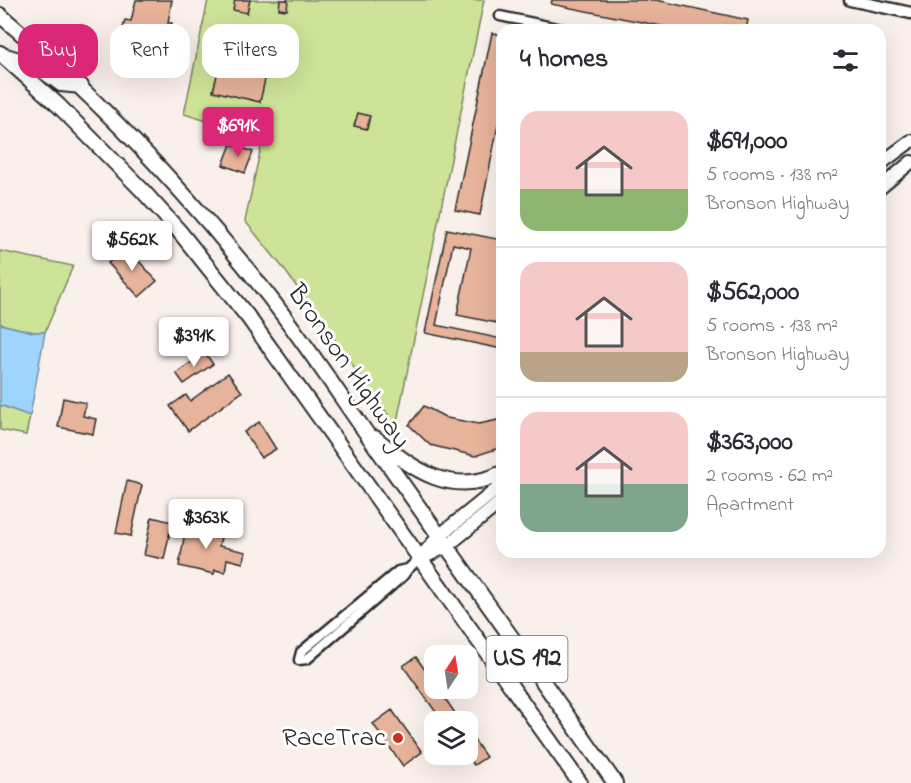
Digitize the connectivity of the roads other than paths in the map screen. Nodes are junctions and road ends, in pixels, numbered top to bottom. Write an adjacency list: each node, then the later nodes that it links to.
1 (850, 0): 2 (street)
2 (911, 13)
3 (0, 15): 7 (highway, Bronson Highway / US 192)
4 (500, 16): 5 (street)
5 (528, 24)
6 (1, 53): 7 (highway); 17 (highway, Bronson Highway / US 192)
7 (81, 86): 12 (highway, Bronson Highway / US 192)
8 (911, 141): 9 (main road)
9 (886, 160)
10 (911, 162): 11 (main road)
11 (886, 183)
12 (363, 429): 13 (highway); 16 (highway, Bronson Highway / US 192)
13 (496, 476)
14 (496, 491): 16 (main road)
15 (496, 505): 16 (main road)
16 (443, 541): 17 (main road); 20 (highway, Bronson Highway / US 192)
17 (420, 558): 18 (street); 19 (highway, Bronson Highway / US 192)
18 (408, 569): 18 (street)
19 (580, 783)
20 (615, 783)

